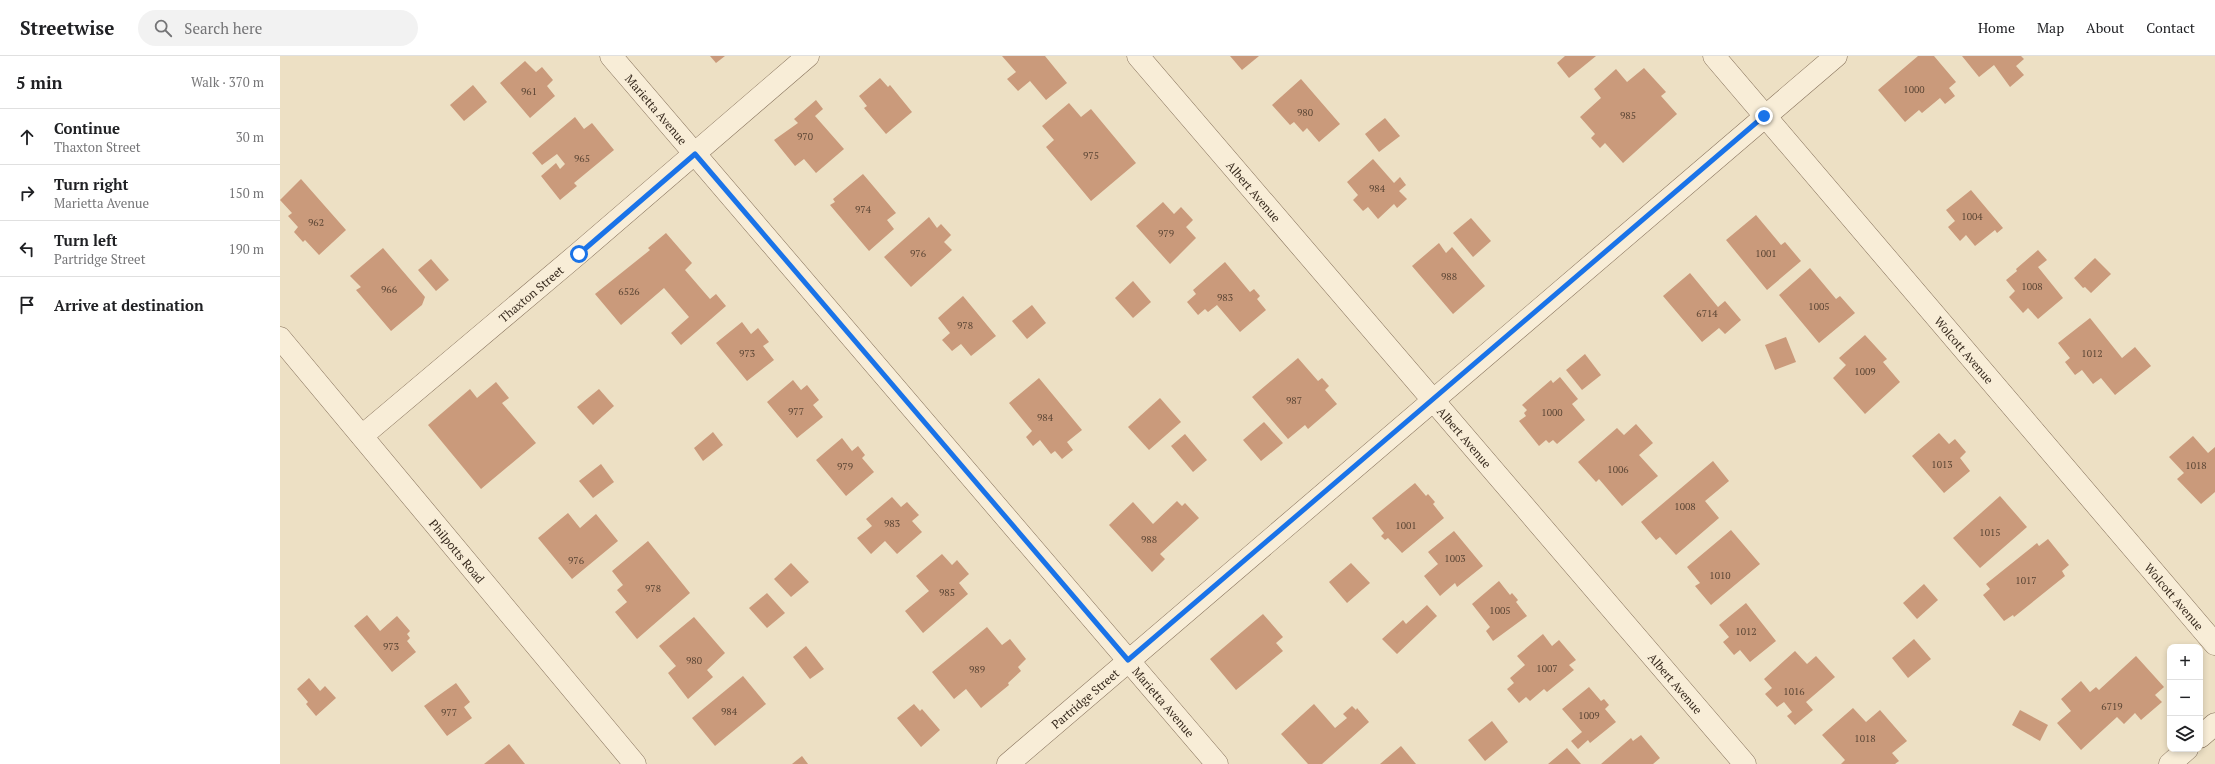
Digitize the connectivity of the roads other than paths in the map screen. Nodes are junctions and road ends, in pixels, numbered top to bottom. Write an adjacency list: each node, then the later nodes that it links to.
1 (611, 56): 7 (street, Marietta Avenue)
2 (808, 56): 7 (street, Thaxton Street)
3 (1138, 56): 9 (street, Albert Avenue)
4 (1714, 56): 6 (street, Wolcott Avenue)
5 (1836, 56): 6 (street, Partridge Street)
6 (1764, 116): 9 (street, Partridge Street); 11 (street, Wolcott Avenue)
7 (695, 154): 10 (street, Thaxton Street); 12 (street, Marietta Avenue)
8 (280, 338): 10 (street, Philpotts Road)
9 (1434, 400): 12 (street, Partridge Street); 19 (street, Albert Avenue)
10 (362, 436): 16 (street, Philpotts Road)
11 (2215, 644)
12 (1128, 660): 17 (street, Partridge Street); 18 (street, Marietta Avenue)
13 (2215, 724): 14 (street)
14 (2203, 734)
15 (2184, 752): 20 (street)
16 (635, 764)
17 (1008, 764)
18 (1217, 764)
19 (1745, 764)
20 (2170, 764)

